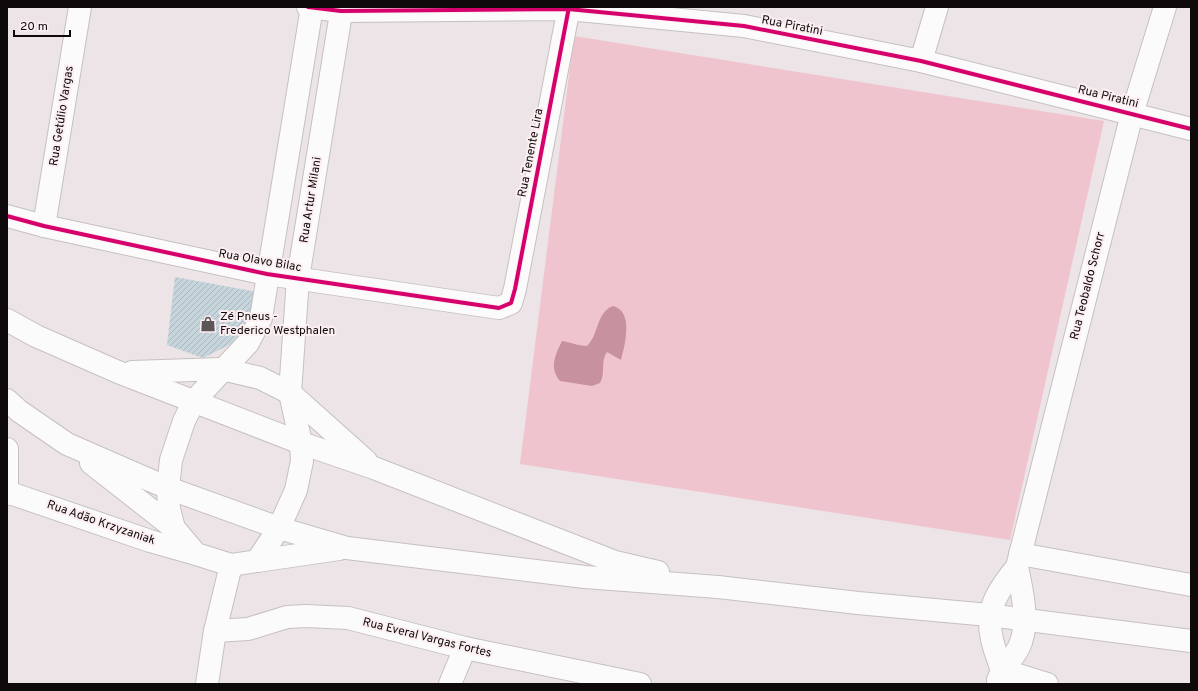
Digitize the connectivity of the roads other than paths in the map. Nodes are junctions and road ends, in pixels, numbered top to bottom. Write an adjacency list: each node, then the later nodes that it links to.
1 (80, 7): 13 (main road, Rua Getúlio Vargas)
2 (311, 7): 6 (main road, Rua Piratini); 8 (main road)
3 (938, 7): 7 (main road)
4 (1165, 7): 10 (main road, Rua Teobaldo Schorr)
5 (568, 8): 6 (main road, Rua Piratini); 7 (main road, Rua Piratini); 16 (main road, Rua Tenente Lira)
6 (341, 9): 9 (main road, Rua Artur Milani)
7 (921, 61): 10 (main road, Rua Piratini)
8 (295, 108): 9 (main road); 14 (main road)
9 (324, 114): 15 (main road, Rua Artur Milani)
10 (1132, 114): 11 (main road, Rua Piratini); 34 (main road, Rua Teobaldo Schorr)
11 (1191, 129)
12 (7, 216): 13 (main road, Rua Olavo Bilac)
13 (44, 226): 14 (main road, Rua Olavo Bilac)
14 (267, 274): 15 (main road, Rua Olavo Bilac); 18 (main road)
15 (298, 278): 16 (main road, Rua Olavo Bilac); 20 (main road, Rua Artur Milani)
16 (511, 303)
17 (7, 320): 19 (main road)
18 (222, 369): 19 (main road); 20 (main road); 22 (main road)
19 (118, 372): 22 (main road)
20 (290, 393): 23 (main road, Rua Artur Milani); 26 (main road)
21 (7, 400): 24 (main road)
22 (194, 401): 23 (main road); 27 (main road)
23 (301, 442): 26 (main road); 30 (main road, Rua Artur Milani)
24 (67, 444): 27 (main road); 29 (main road)
25 (7, 449): 28 (main road)
26 (374, 468): 37 (main road)
27 (168, 488): 29 (main road); 30 (main road)
28 (7, 492): 32 (main road, Rua Adão Krzyzaniak)
29 (174, 528): 32 (main road)
30 (279, 528): 31 (main road); 33 (main road, Rua Artur Milani)
31 (347, 548): 33 (main road); 37 (main road)
32 (196, 554): 35 (main road, Rua Adão Krzyzaniak)
33 (257, 561): 35 (main road)
34 (1019, 561): 36 (main road); 38 (main road, Rua Teobaldo Schorr); 39 (main road, Rua Teobaldo Schorr)
35 (231, 565): 40 (main road)
36 (1191, 585)
37 (718, 587): 38 (main road)
38 (989, 615): 39 (main road); 43 (main road, Rua Teobaldo Schorr)
39 (1025, 619): 41 (main road); 43 (main road, Rua Teobaldo Schorr)
40 (215, 631): 42 (main road, Rua Everal Vargas Fortes); 44 (main road)
41 (1191, 641)
42 (465, 648): 45 (main road); 46 (main road, Rua Everal Vargas Fortes)
43 (999, 677): 47 (main road)
44 (206, 684)
45 (450, 684)
46 (640, 684)
47 (1047, 684)

